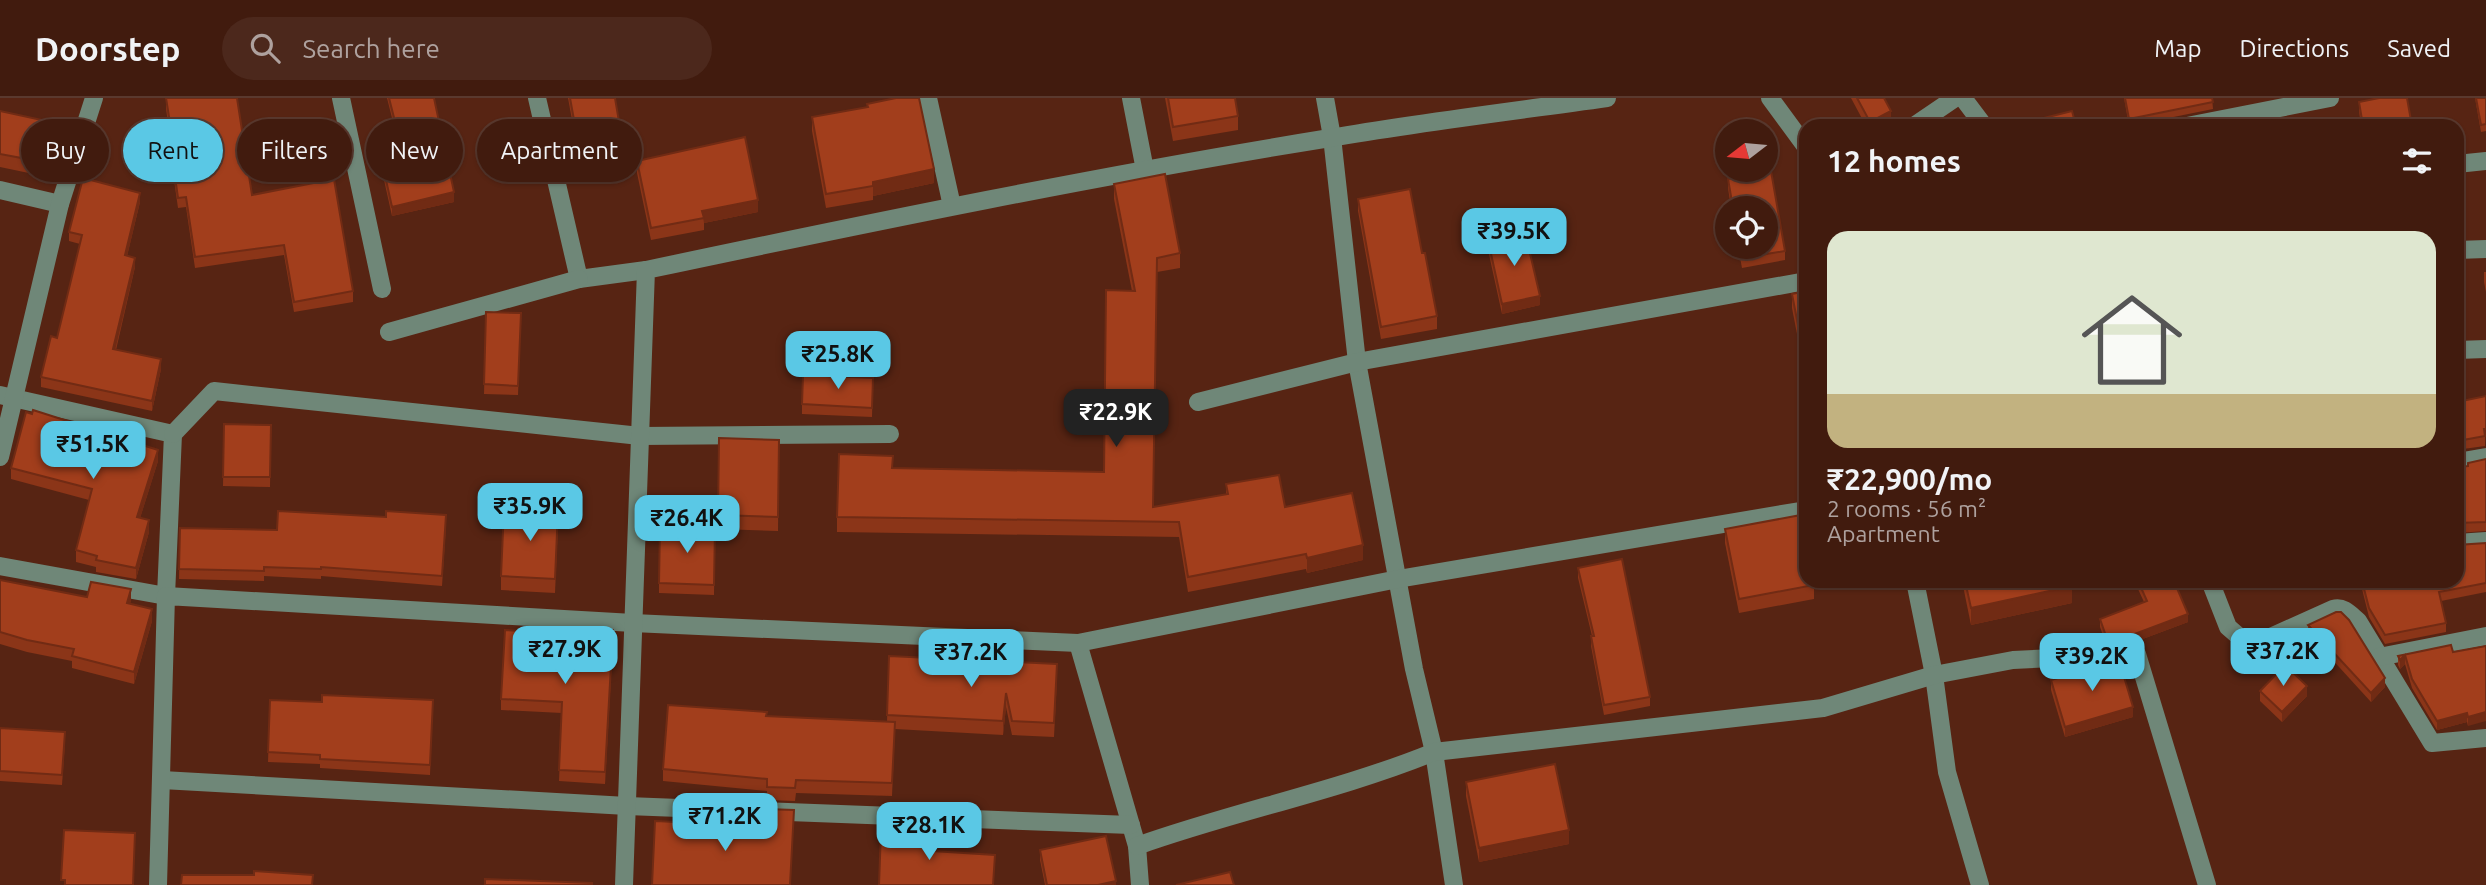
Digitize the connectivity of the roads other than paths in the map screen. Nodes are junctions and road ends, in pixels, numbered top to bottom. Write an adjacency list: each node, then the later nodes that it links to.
1 (94, 98): 21 (street)
2 (341, 98): 28 (street)
3 (537, 98): 26 (street)
4 (928, 98): 22 (street)
5 (1130, 98): 19 (street)
6 (1325, 98): 15 (street)
7 (1607, 98): 15 (street)
8 (1770, 98): 16 (street)
9 (1955, 98): 12 (street)
10 (1964, 98): 13 (street)
11 (2330, 98): 14 (street)
12 (1924, 119)
13 (1979, 119)
14 (2223, 119)
15 (1332, 137): 19 (street); 32 (street)
16 (1799, 137)
17 (2486, 161): 18 (street)
18 (2464, 163)
19 (1145, 170): 22 (street)
20 (0, 190): 21 (street)
21 (60, 204): 33 (street)
22 (952, 206): 25 (street)
23 (2486, 249): 24 (street)
24 (2464, 250)
25 (646, 270): 26 (street); 37 (street)
26 (579, 279): 29 (street)
27 (1799, 282): 32 (street)
28 (382, 289)
29 (389, 332)
30 (2486, 348): 31 (street)
31 (2464, 350)
32 (1357, 362): 34 (street); 45 (street)
33 (7, 397): 35 (street); 38 (street)
34 (1198, 402)
35 (173, 434): 37 (street); 48 (street)
36 (890, 434): 37 (street)
37 (640, 436): 49 (street)
38 (0, 457)
39 (2486, 457): 40 (street)
40 (2464, 460)
41 (1799, 511): 45 (street)
42 (2486, 541): 43 (street)
43 (2464, 543)
44 (0, 566): 48 (street)
45 (1398, 579): 51 (street); 55 (street)
46 (1916, 588): 53 (street)
47 (2213, 588): 52 (street)
48 (166, 596): 49 (street); 56 (street)
49 (633, 623): 51 (street); 57 (street)
50 (2486, 636): 52 (street)
51 (1078, 643): 58 (street)
52 (2379, 657): 54 (street)
53 (1934, 675): 55 (street); 64 (street); 65 (street)
54 (2486, 738)
55 (1434, 752): 59 (street); 63 (street)
56 (162, 780): 57 (street); 60 (street)
57 (626, 806): 58 (street); 61 (street)
58 (1131, 825): 59 (street)
59 (1137, 846): 62 (street)
60 (158, 885)
61 (624, 885)
62 (1140, 885)
63 (1454, 885)
64 (1980, 885)
65 (2207, 885)

